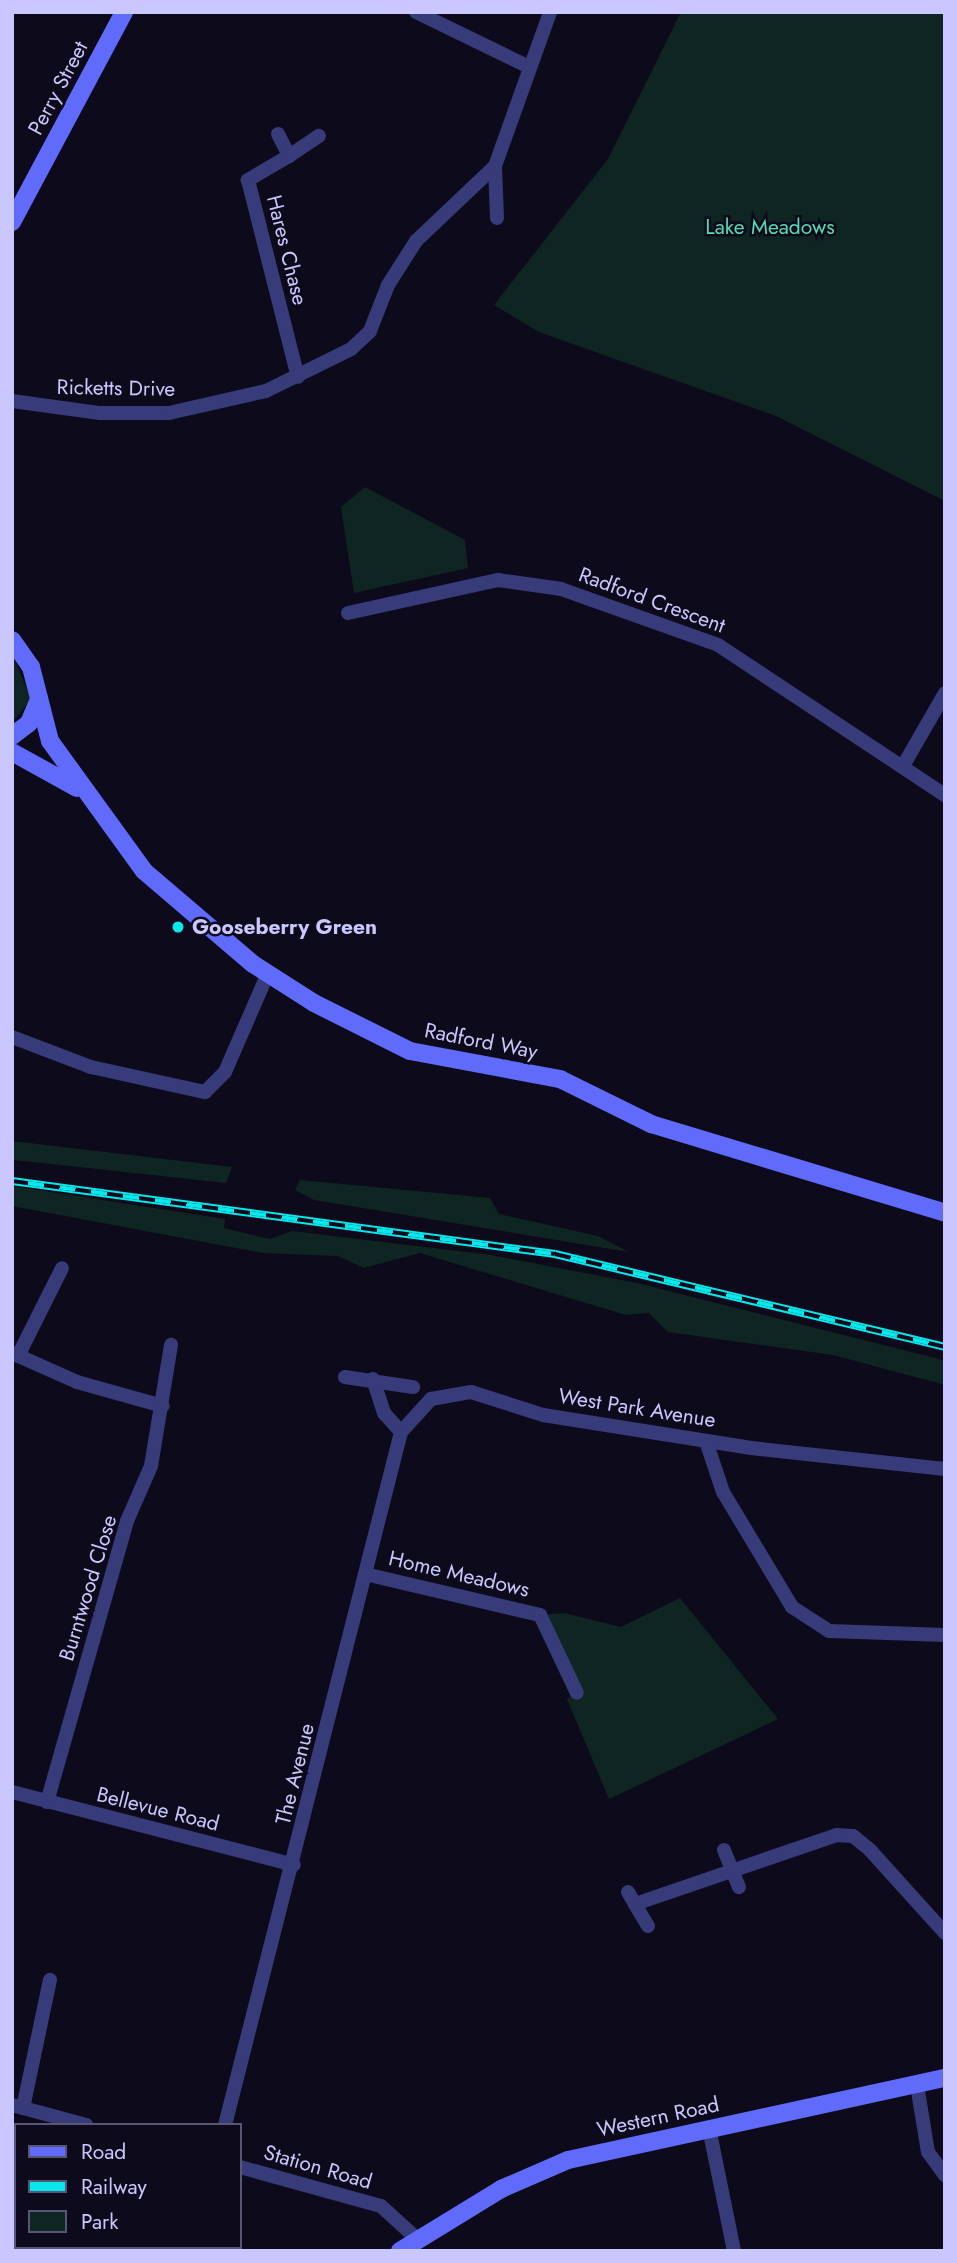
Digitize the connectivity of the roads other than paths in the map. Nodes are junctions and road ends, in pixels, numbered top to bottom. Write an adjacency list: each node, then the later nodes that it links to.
1 (124, 12): 9 (street, Perry Street)
2 (416, 12): 4 (street)
3 (550, 12): 4 (street)
4 (527, 66): 8 (street)
5 (278, 134): 7 (street)
6 (319, 136): 7 (street, Hares Chase)
7 (289, 156): 11 (street, Hares Chase)
8 (495, 166): 10 (street); 11 (street, Ricketts Drive)
9 (15, 212)
10 (496, 218)
11 (298, 377): 12 (street, Ricketts Drive)
12 (12, 401)
13 (348, 613): 19 (street, Radford Crescent)
14 (12, 640): 16 (street, Radford Way)
15 (945, 693): 19 (street)
16 (40, 699): 17 (street); 20 (street, Radford Way)
17 (12, 736)
18 (12, 752): 20 (street, Radford Way)
19 (903, 766): 21 (street, Radford Crescent)
20 (80, 790): 22 (street, Radford Way)
21 (945, 795)
22 (268, 972): 23 (street); 24 (street, Radford Way)
23 (12, 1037)
24 (945, 1213)
25 (62, 1268): 27 (street)
26 (171, 1345): 31 (street, Burntwood Close)
27 (15, 1355): 31 (street)
28 (345, 1377): 29 (street)
29 (373, 1379): 30 (street); 32 (street)
30 (413, 1387)
31 (163, 1406): 39 (street, Burntwood Close)
32 (401, 1432): 33 (street, West Park Avenue); 35 (street, The Avenue)
33 (706, 1441): 34 (street, West Park Avenue); 36 (street)
34 (945, 1469)
35 (365, 1574): 37 (street, Home Meadows); 41 (street, The Avenue)
36 (945, 1635)
37 (577, 1693)
38 (12, 1792): 39 (street, Bellevue Road)
39 (47, 1802): 41 (street, Bellevue Road)
40 (724, 1850): 42 (street)
41 (294, 1865): 51 (street, The Avenue)
42 (731, 1869): 43 (street); 44 (street); 45 (street)
43 (738, 1887)
44 (648, 1926)
45 (945, 1933)
46 (50, 1980): 49 (street)
47 (945, 2078): 48 (street, Western Road)
48 (917, 2085): 52 (street, Western Road); 54 (street)
49 (18, 2106): 50 (street)
50 (79, 2123)
51 (226, 2123)
52 (709, 2129): 55 (street, Western Road); 56 (street)
53 (242, 2168): 55 (street, Station Road)
54 (945, 2175)
55 (409, 2245)
56 (734, 2251)

